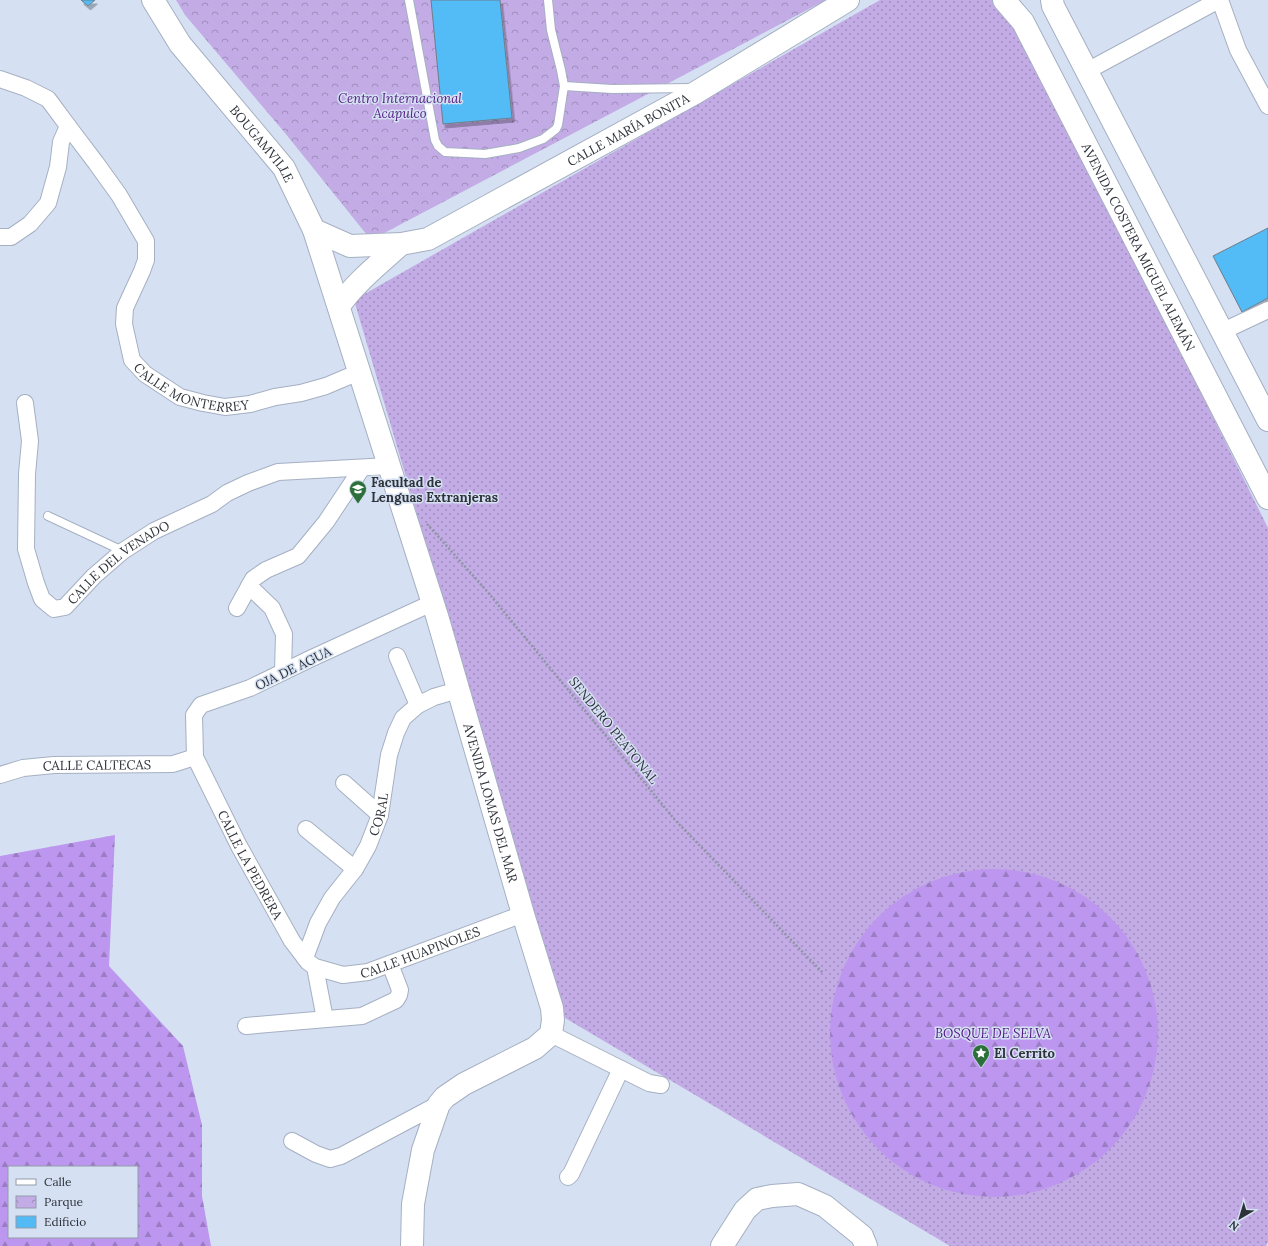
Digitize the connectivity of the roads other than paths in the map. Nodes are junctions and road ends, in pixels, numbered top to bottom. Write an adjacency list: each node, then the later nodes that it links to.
1 (153, 0): 14 (main road, BOUGAMVILLE)
2 (409, 0): 10 (lane)
3 (548, 0): 10 (lane)
4 (848, 0): 11 (main road, CALLE MARÍA BONITA)
5 (1004, 0): 25 (main road, AVENIDA COSTERA MIGUEL ALEMÁN)
6 (1052, 0): 8 (main road)
7 (1219, 0): 8 (street); 12 (street)
8 (1087, 71): 19 (main road)
9 (0, 79): 13 (street, CALLE MONTERREY)
10 (564, 86): 11 (lane)
11 (704, 88): 16 (main road, CALLE MARÍA BONITA)
12 (1268, 106)
13 (68, 126): 15 (street); 20 (street, CALLE MONTERREY)
14 (314, 230): 16 (main road, CALLE MARÍA BONITA); 17 (main road, BOUGAMVILLE)
15 (0, 237)
16 (401, 244): 17 (main road)
17 (339, 306): 20 (main road, AVENIDA LOMAS DEL MAR)
18 (1268, 310): 19 (street)
19 (1221, 332): 22 (main road)
20 (359, 372): 23 (main road, AVENIDA LOMAS DEL MAR)
21 (25, 403): 27 (street, CALLE DEL VENADO)
22 (1268, 420)
23 (389, 466): 24 (street, CALLE DEL VENADO); 29 (main road, AVENIDA LOMAS DEL MAR)
24 (362, 468): 27 (street, CALLE DEL VENADO); 28 (street)
25 (1268, 498)
26 (48, 516): 27 (lane)
27 (123, 551)
28 (249, 586): 30 (street); 32 (street)
29 (432, 603): 32 (street, OJA DE AGUA); 33 (main road, AVENIDA LOMAS DEL MAR)
30 (237, 608)
31 (397, 656): 34 (street)
32 (283, 672): 35 (street, OJA DE AGUA)
33 (458, 690): 34 (street, CORAL); 41 (main road, AVENIDA LOMAS DEL MAR)
34 (418, 705): 38 (street, CORAL)
35 (194, 757): 36 (street, CALLE CALTECAS); 42 (street, CALLE LA PEDRERA)
36 (0, 775)
37 (344, 783): 38 (street)
38 (380, 815): 40 (street, CORAL)
39 (306, 829): 40 (street)
40 (355, 869): 42 (street, CORAL)
41 (523, 914): 43 (street, CALLE HUAPINOLES); 46 (main road, AVENIDA LOMAS DEL MAR)
42 (310, 963): 43 (street, CALLE HUAPINOLES); 44 (street)
43 (390, 964): 44 (street)
44 (325, 1019): 45 (street)
45 (246, 1026)
46 (552, 1034): 47 (street); 49 (main road)
47 (620, 1069): 48 (street); 51 (street)
48 (661, 1085)
49 (438, 1104): 50 (street); 52 (main road)
50 (292, 1141)
51 (568, 1178)
52 (412, 1246)
53 (722, 1246): 54 (main road)
54 (866, 1246)

